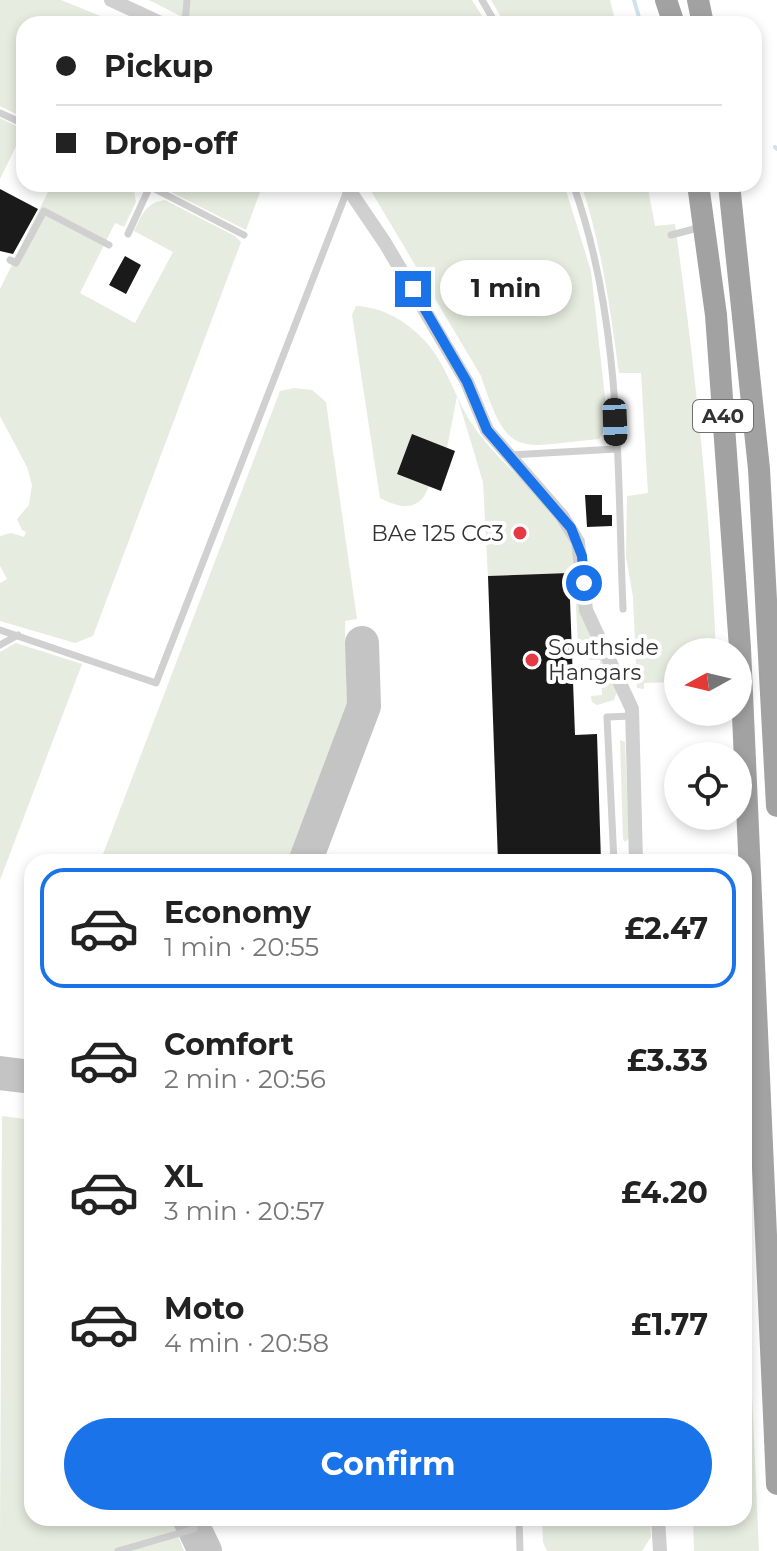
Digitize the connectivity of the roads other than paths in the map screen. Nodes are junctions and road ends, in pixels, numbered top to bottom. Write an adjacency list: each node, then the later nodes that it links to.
1 (111, 0): 2 (street)
2 (146, 16)
3 (145, 192): 11 (lane)
4 (161, 192): 12 (lane)
5 (344, 192): 20 (lane)
6 (349, 192): 17 (street)
7 (575, 192): 16 (lane)
8 (699, 192): 10 (highway, A40)
9 (730, 192): 23 (highway, A40)
10 (704, 227): 13 (lane); 26 (highway, A40)
11 (128, 234)
12 (244, 235)
13 (671, 235)
14 (109, 245): 15 (lane)
15 (10, 260)
16 (616, 449): 17 (lane); 18 (lane)
17 (508, 456): 22 (street)
18 (623, 609)
19 (0, 630): 20 (lane)
20 (18, 635): 21 (lane)
21 (0, 645)
22 (632, 716): 24 (lane); 25 (street)
23 (777, 806)
24 (614, 854)
25 (636, 854)
26 (749, 854)
27 (752, 919): 28 (highway, A40)
28 (777, 1484)
29 (519, 1526): 33 (lane)
30 (658, 1526): 34 (street)
31 (194, 1529): 32 (lane)
32 (118, 1551)
33 (520, 1551)
34 (660, 1551)

